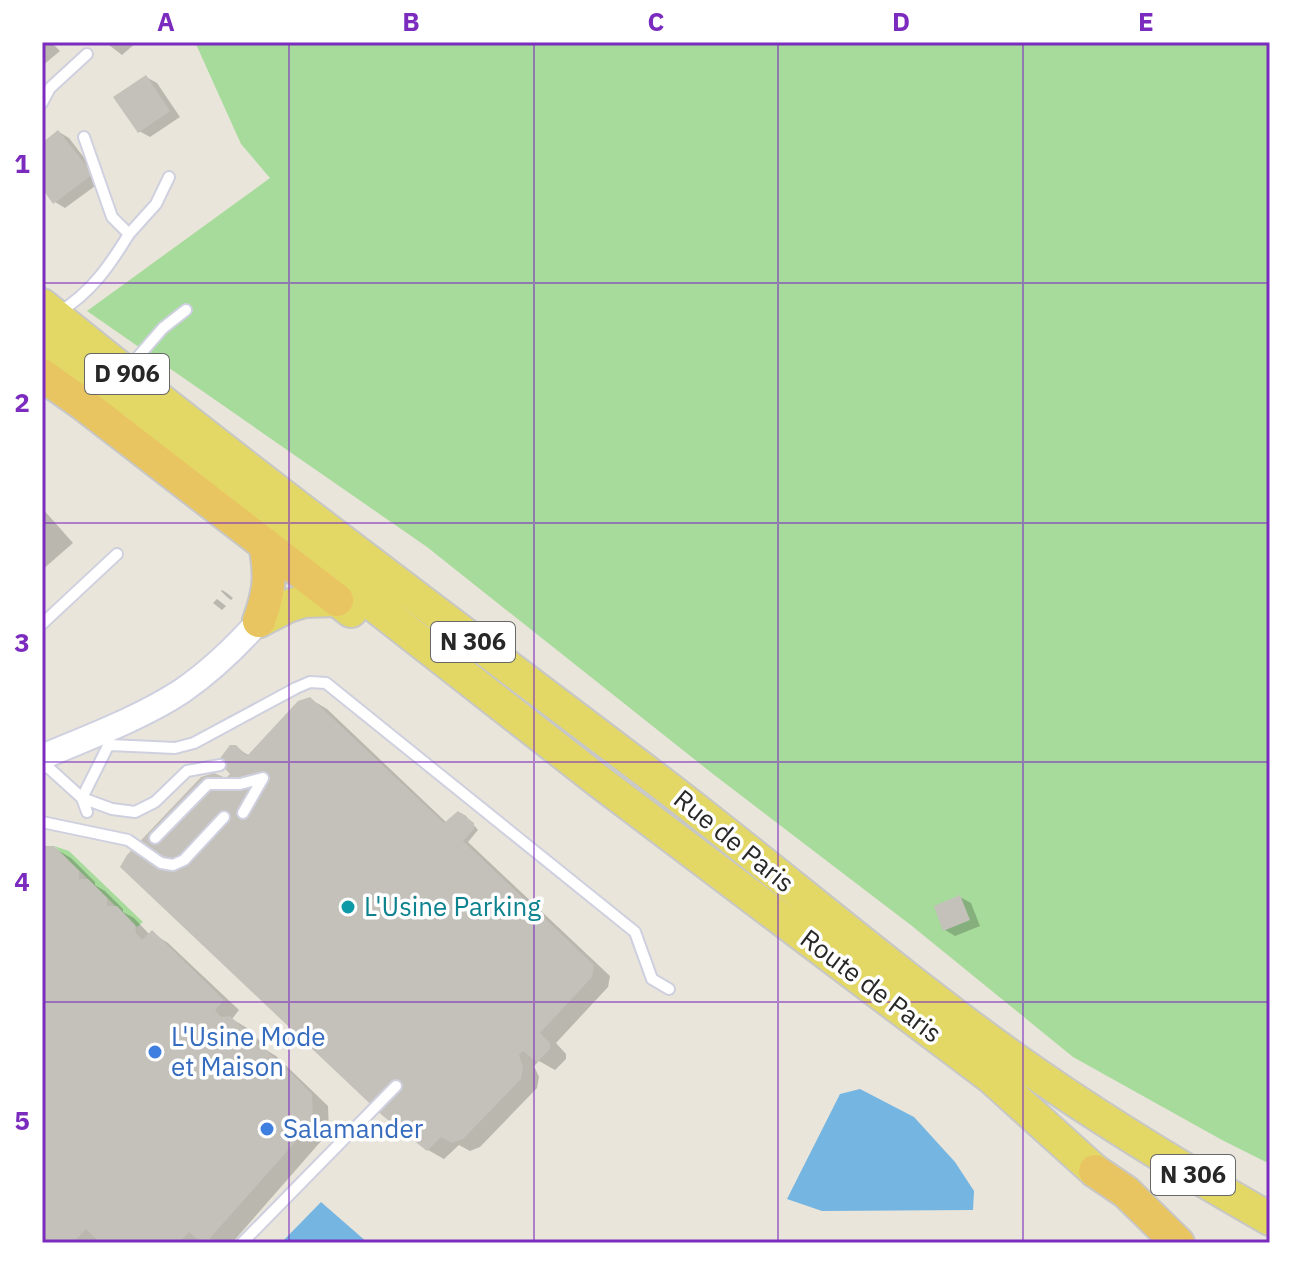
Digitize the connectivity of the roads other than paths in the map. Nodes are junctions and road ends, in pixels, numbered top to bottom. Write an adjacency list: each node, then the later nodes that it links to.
1 (87, 54): 2 (lane)
2 (42, 103)
3 (84, 137): 5 (lane)
4 (169, 177): 5 (lane)
5 (129, 234): 7 (lane)
6 (186, 310): 8 (lane)
7 (46, 320): 8 (main road, D 906); 10 (main road, D 906)
8 (125, 372): 10 (main road, D 906)
9 (42, 375): 11 (highway)
10 (198, 449): 20 (main road, N 306); 30 (main road, Rue de Paris / N 306)
11 (265, 544): 13 (highway); 14 (highway)
12 (117, 554): 15 (lane)
13 (337, 600): 14 (main road); 20 (main road)
14 (259, 621): 16 (street)
15 (42, 624)
16 (110, 737): 17 (street); 21 (lane); 27 (lane)
17 (42, 757)
18 (42, 765): 21 (lane)
19 (220, 765): 21 (lane)
20 (600, 782): 29 (main road, Route de Paris / N 306)
21 (82, 798): 22 (lane)
22 (87, 812)
23 (243, 813): 26 (lane)
24 (224, 817): 25 (lane)
25 (42, 822)
26 (155, 838)
27 (669, 989)
28 (396, 1086): 31 (lane)
29 (1095, 1171): 32 (street); 33 (highway, N 306)
30 (1270, 1219)
31 (242, 1243)
32 (1161, 1243)
33 (1178, 1243)

